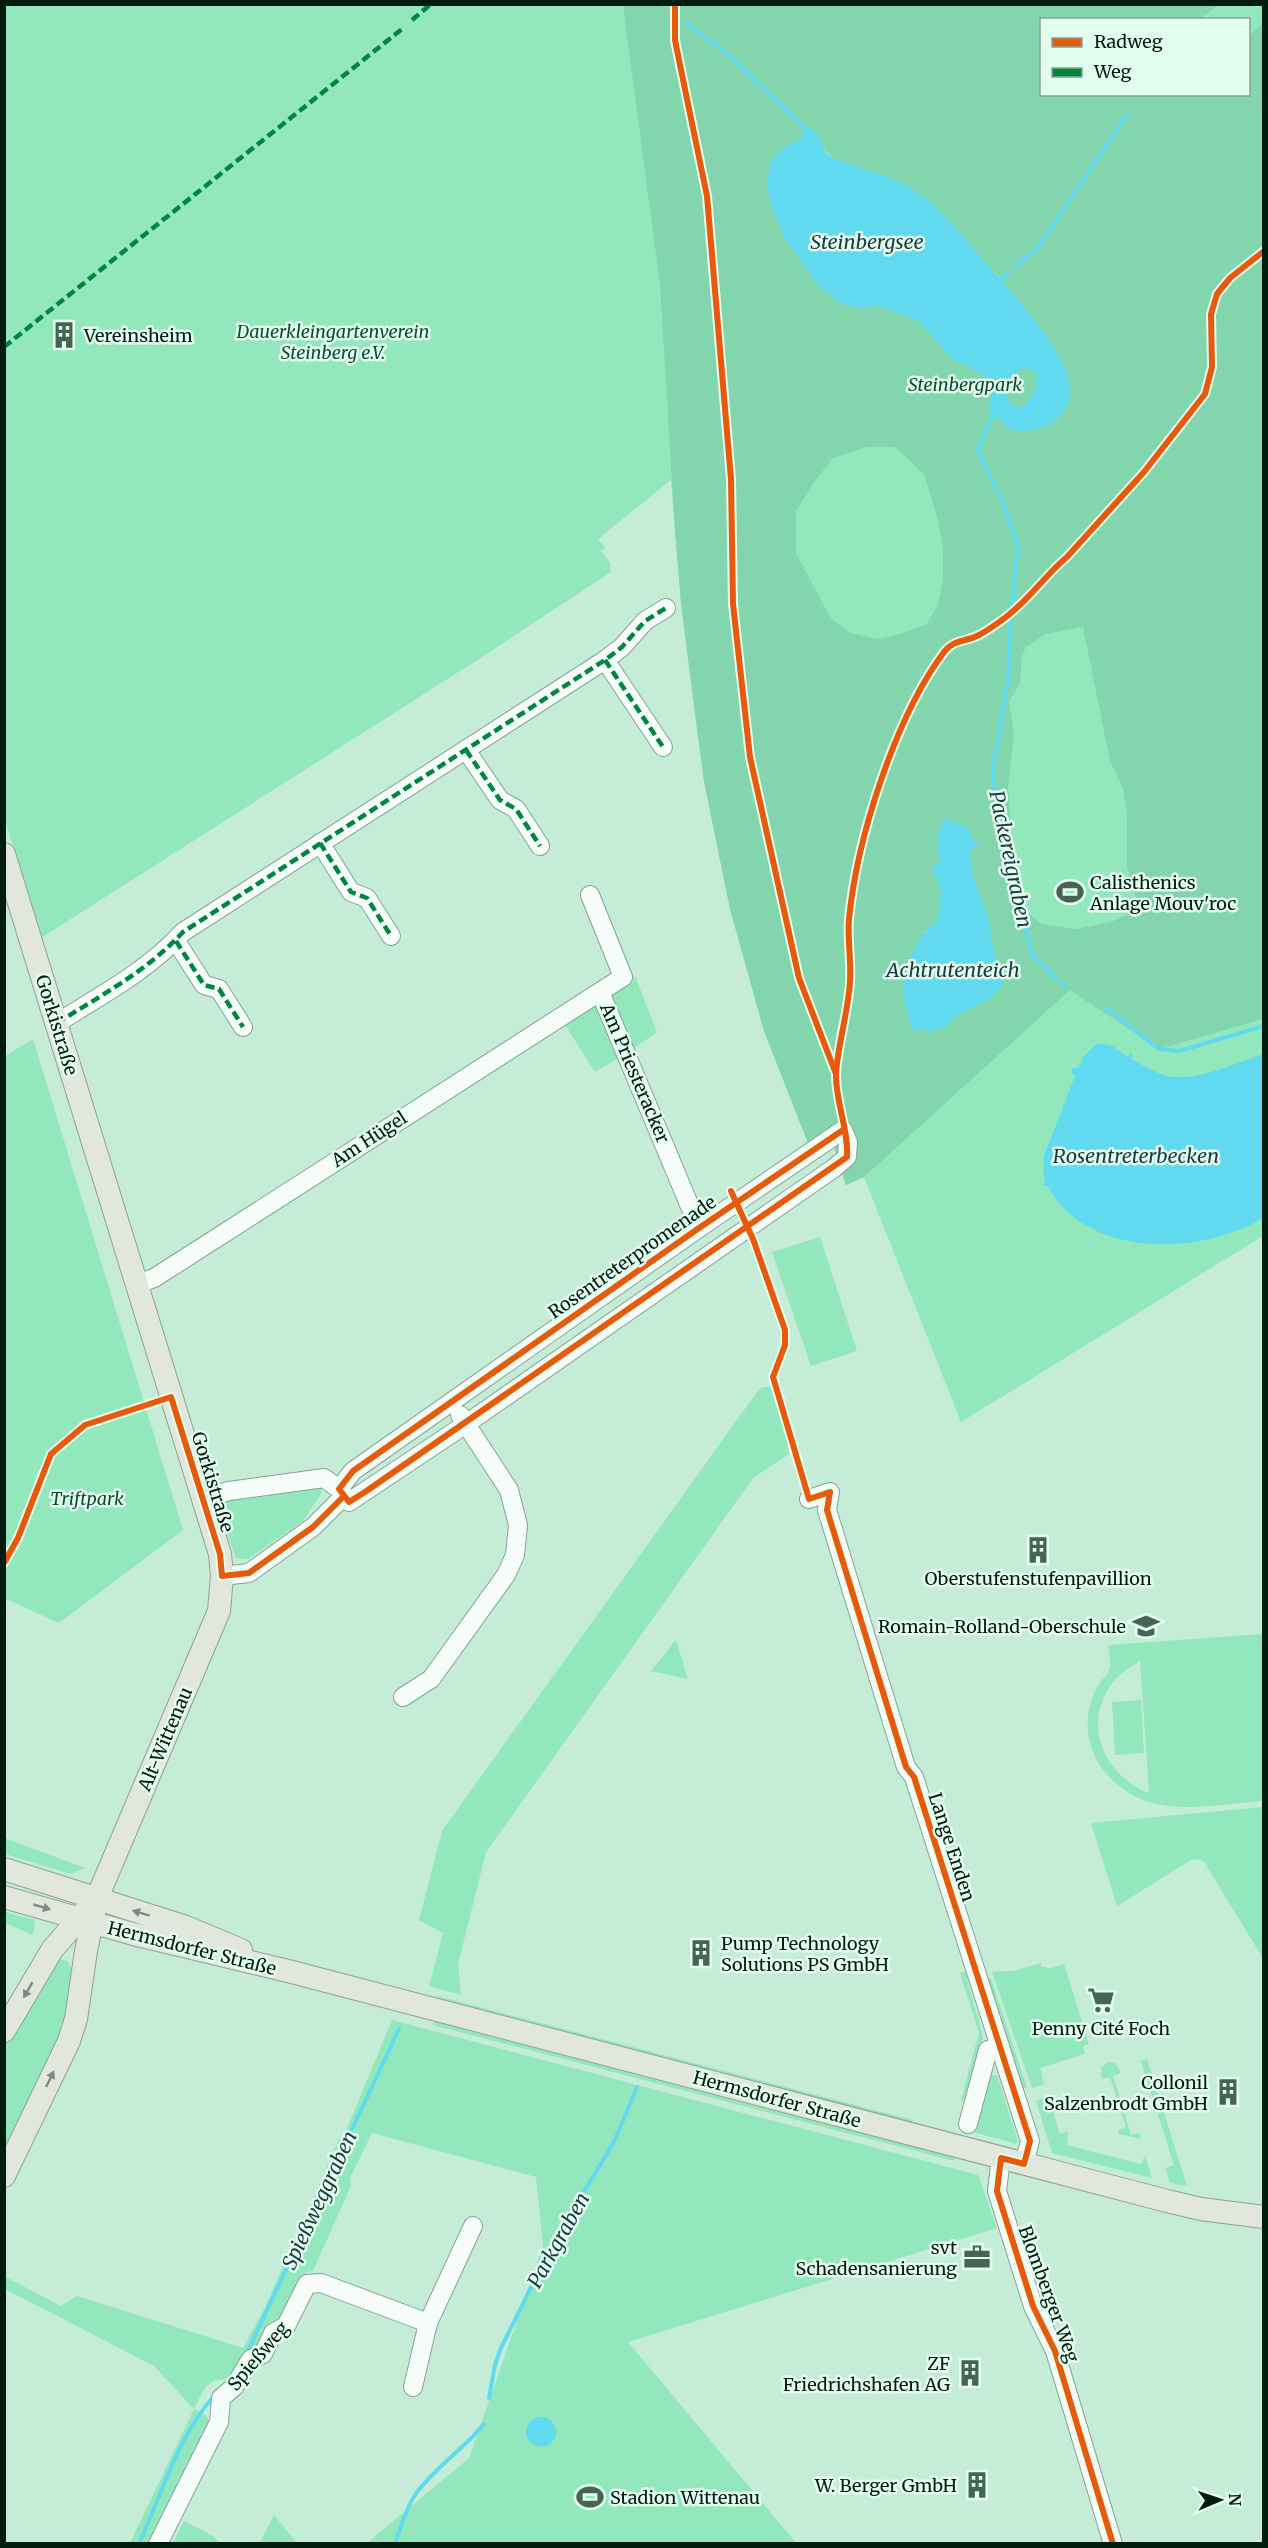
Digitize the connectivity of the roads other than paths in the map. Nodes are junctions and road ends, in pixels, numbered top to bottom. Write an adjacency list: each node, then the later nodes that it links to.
1 (666, 608): 2 (street)
2 (605, 660): 3 (street); 4 (street)
3 (663, 747)
4 (466, 750): 5 (street); 6 (street)
5 (320, 843): 10 (street); 11 (street)
6 (540, 846)
7 (4, 854): 8 (main road, Gorkistraße)
8 (10, 894): 13 (main road, Gorkistraße)
9 (590, 895): 12 (street, Am Priesteracker)
10 (391, 936)
11 (176, 940): 13 (street); 14 (street)
12 (600, 992): 15 (street, Am Priesteracker); 18 (street, Am Hügel)
13 (56, 1021): 18 (main road, Gorkistraße)
14 (243, 1027)
15 (699, 1228): 16 (street, Rosentreterpromenade); 17 (street, Rosentreterpromenade)
16 (682, 1240): 17 (street, Rosentreterpromenade); 19 (street, Rosentreterpromenade)
17 (698, 1262): 20 (street, Rosentreterpromenade)
18 (137, 1284): 22 (main road, Gorkistraße)
19 (451, 1401): 20 (street); 21 (street, Rosentreterpromenade)
20 (466, 1424): 21 (street, Rosentreterpromenade); 25 (street)
21 (341, 1493): 22 (street); 24 (street, Rosentreterpromenade)
22 (202, 1498): 24 (main road, Gorkistraße)
23 (810, 1499): 34 (street, Lange Enden)
24 (222, 1576): 28 (main road, Alt-Wittenau)
25 (403, 1696)
26 (4, 1869): 28 (main road, Hermsdorfer Straße)
27 (4, 1897): 29 (main road, Hermsdorfer Straße, one-way to 29)
28 (97, 1898): 29 (main road, Alt-Wittenau); 32 (main road, Hermsdorfer Straße, one-way to 28)
29 (86, 1921): 30 (main road, Alt-Wittenau); 31 (main road); 32 (main road, Hermsdorfer Straße)
30 (52, 1950): 31 (main road); 33 (main road, Alt-Wittenau, one-way to 33)
31 (84, 1966): 38 (main road, one-way to 31)
32 (292, 1972): 36 (main road, Hermsdorfer Straße)
33 (4, 2031)
34 (1000, 2046): 35 (street); 37 (street, Lange Enden)
35 (968, 2124)
36 (1001, 2158): 37 (main road, Hermsdorfer Straße); 44 (street, Blomberger Weg)
37 (1024, 2164): 39 (main road, Hermsdorfer Straße)
38 (4, 2176)
39 (1263, 2217)
40 (473, 2226): 41 (street)
41 (428, 2323): 42 (street); 43 (street, Spießweg)
42 (412, 2387)
43 (158, 2544)
44 (1113, 2544)

